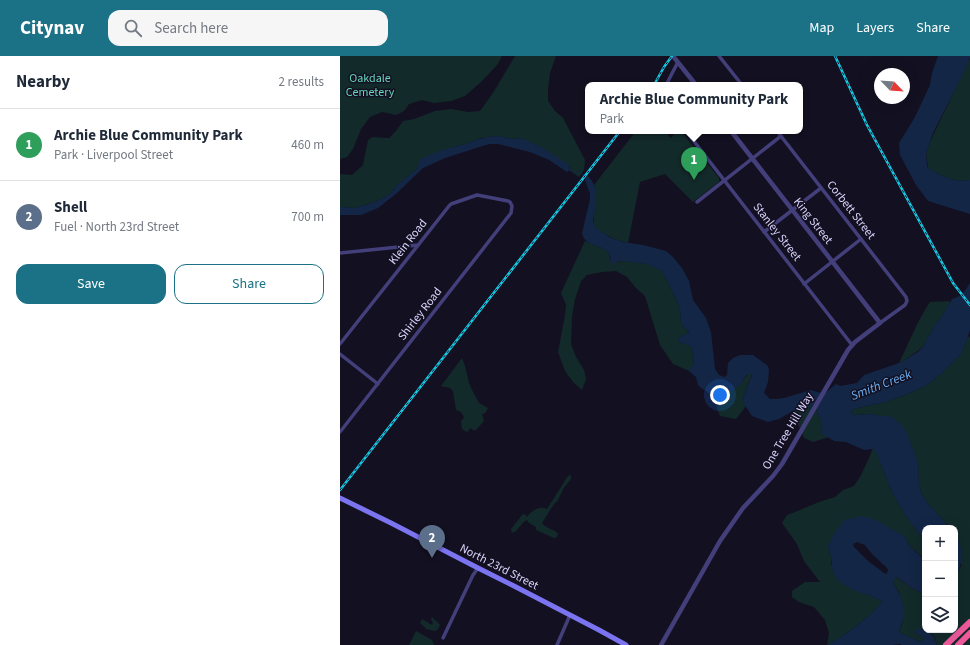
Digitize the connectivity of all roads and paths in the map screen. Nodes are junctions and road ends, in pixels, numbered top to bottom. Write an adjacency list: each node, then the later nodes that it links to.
1 (673, 56): 3 (street)
2 (720, 56): 6 (street)
3 (678, 62): 4 (street); 5 (street)
4 (668, 82)
5 (694, 82)
6 (740, 82)
7 (688, 134): 11 (street, Stanley Street)
8 (733, 134): 10 (street, King Street)
9 (781, 136): 10 (street); 12 (street, Corbett Street)
10 (752, 158): 11 (street); 15 (street, King Street)
11 (724, 180): 13 (street); 16 (street, Stanley Street)
12 (821, 188): 15 (street); 17 (street, Corbett Street)
13 (697, 202)
14 (512, 206): 18 (street, Klein Road); 27 (street, Shirley Road)
15 (792, 210): 16 (street); 20 (street, King Street)
16 (764, 232): 21 (street, Stanley Street)
17 (861, 240): 20 (street); 22 (street, Corbett Street)
18 (418, 245): 19 (street); 24 (street, Klein Road)
19 (341, 254)
20 (833, 261): 21 (street); 23 (street, King Street)
21 (804, 284): 25 (street, Stanley Street)
22 (907, 301): 23 (street, One Tree Hill Way)
23 (880, 323): 25 (street, One Tree Hill Way)
24 (340, 344)
25 (852, 345): 37 (street, One Tree Hill Way)
26 (340, 354): 27 (street)
27 (378, 384): 28 (street, Shirley Road)
28 (340, 432)
29 (340, 498): 30 (main road, North 23rd Street)
30 (478, 568): 31 (main road, North 23rd Street); 34 (street)
31 (570, 615): 35 (street); 36 (main road, North 23rd Street)
32 (970, 622): 38 (highway)
33 (970, 634): 39 (highway)
34 (443, 638)
35 (557, 645)
36 (626, 645)
37 (661, 645)
38 (946, 645)
39 (958, 645)

